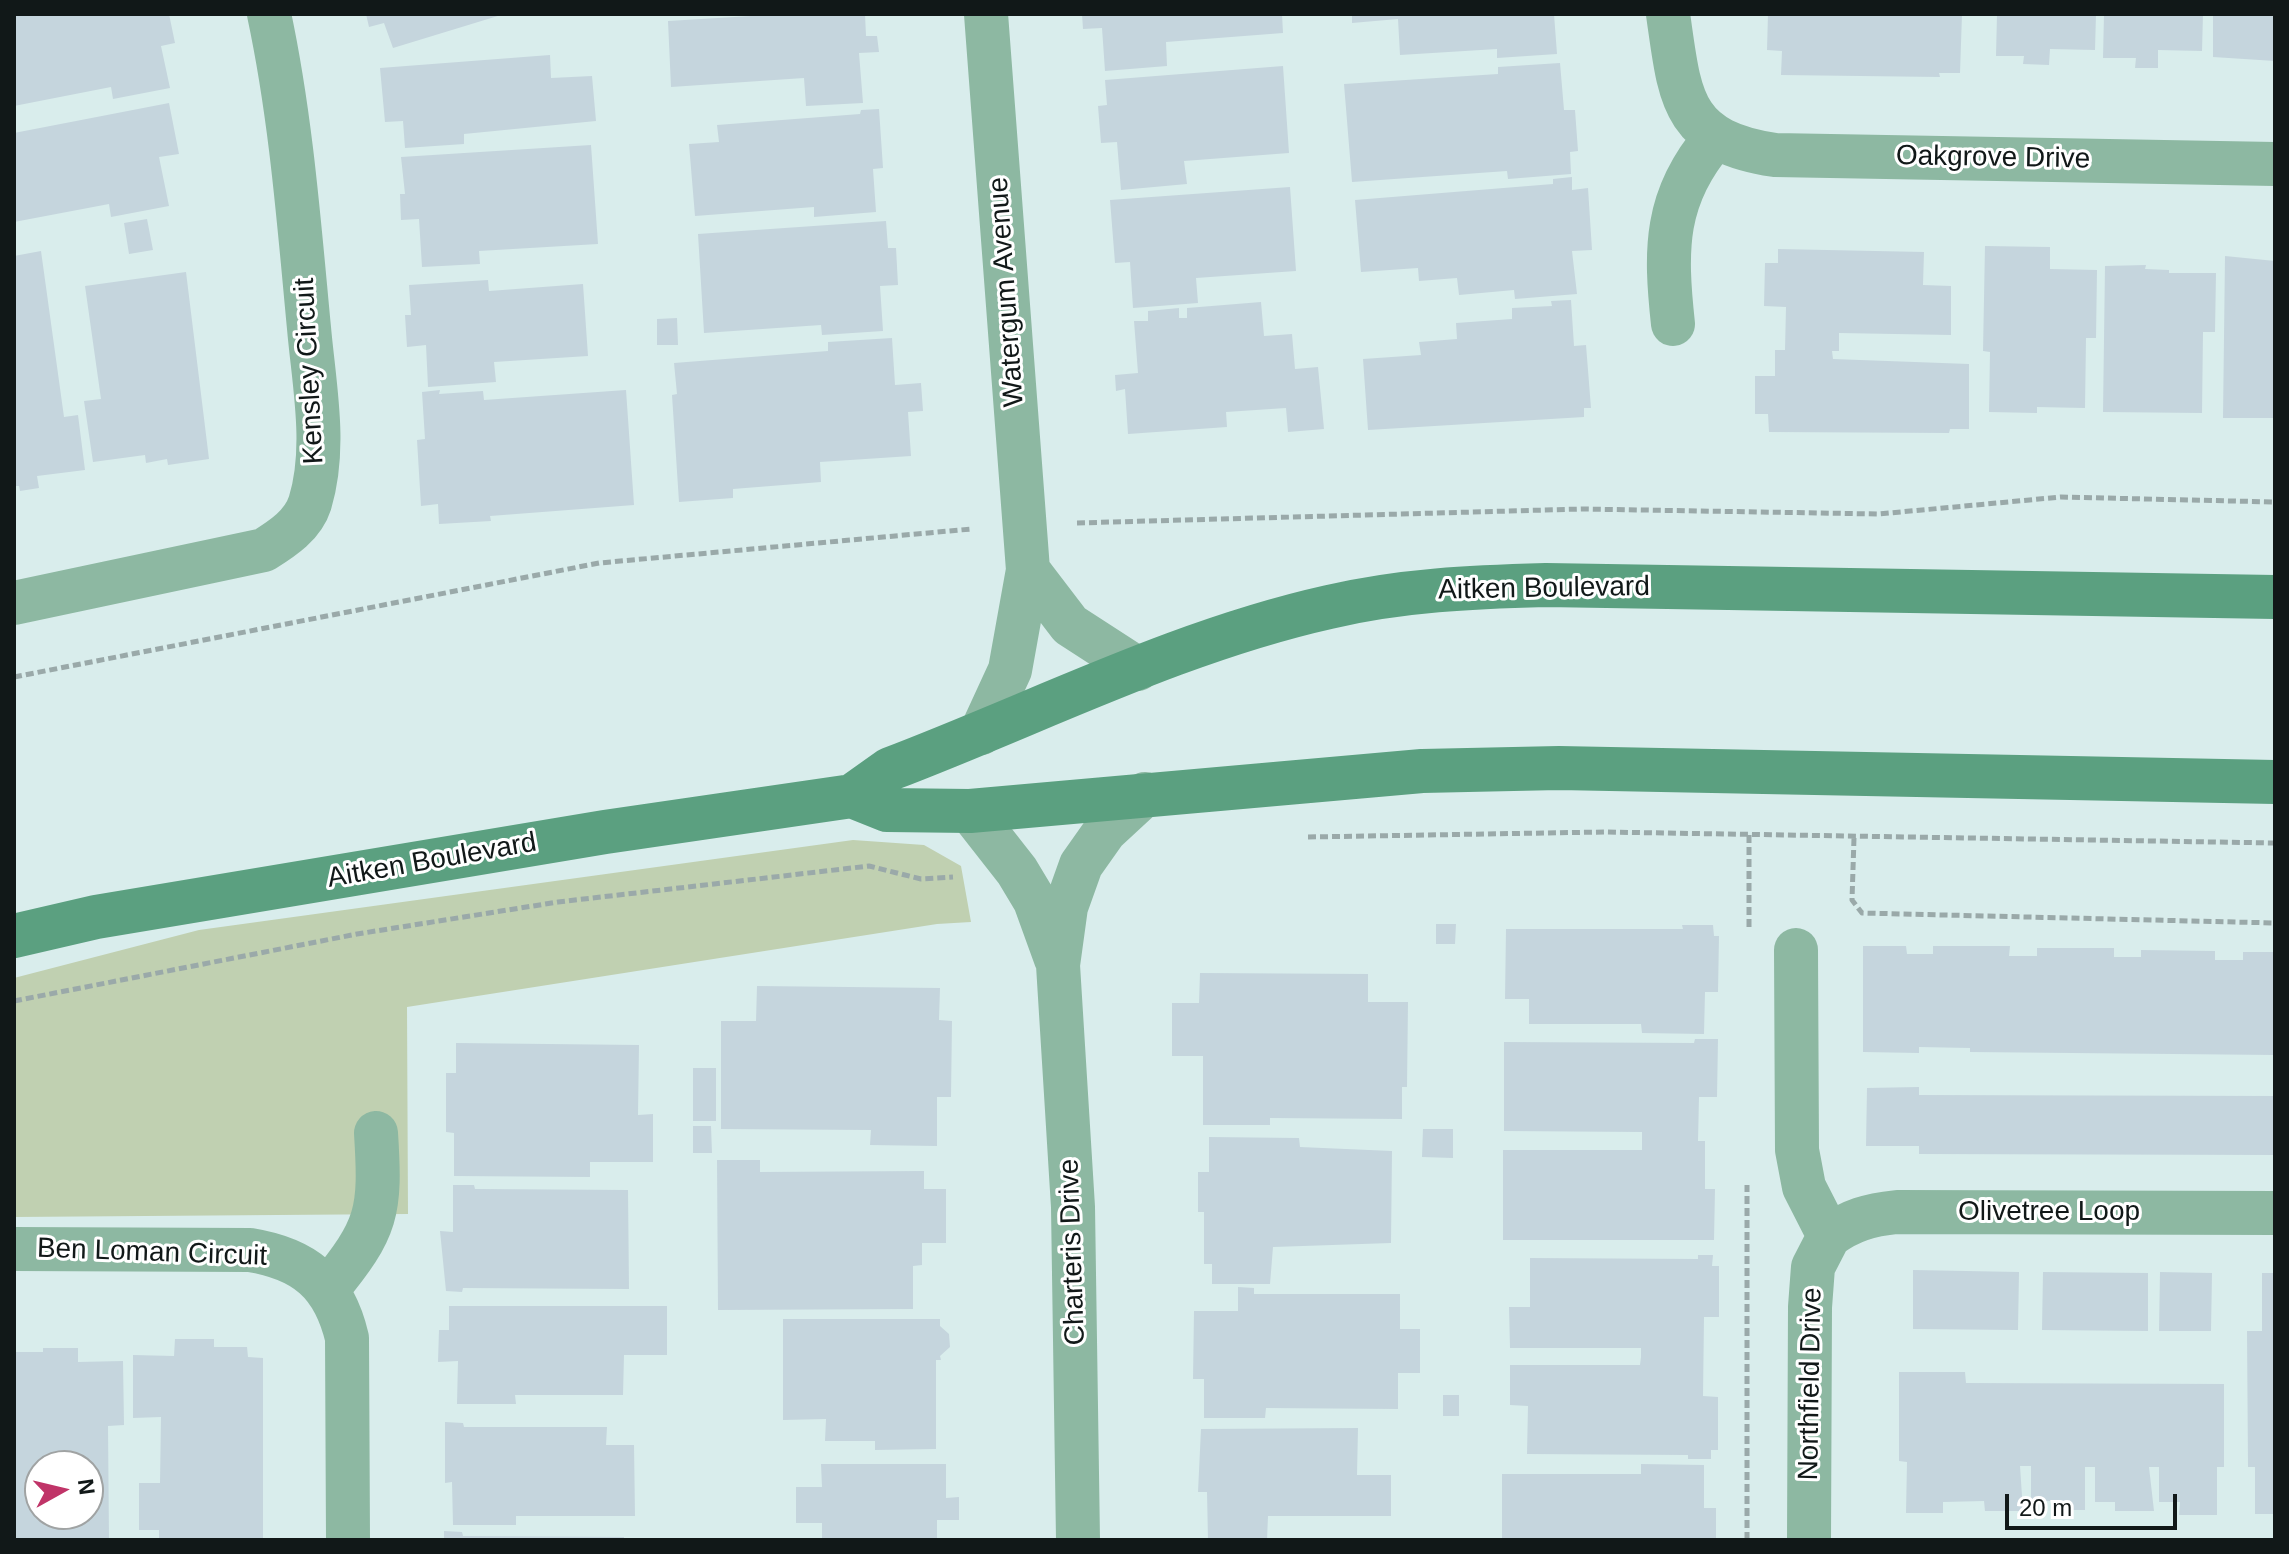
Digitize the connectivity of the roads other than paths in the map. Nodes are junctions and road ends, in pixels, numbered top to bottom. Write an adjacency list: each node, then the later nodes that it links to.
1 (269, 14): 9 (street, Kensley Circuit)
2 (986, 14): 7 (street, Watergum Avenue)
3 (1668, 14): 4 (street, Oakgrove Drive)
4 (1715, 138): 5 (street, Oakgrove Drive); 6 (street)
5 (2275, 164)
6 (1673, 324)
7 (1028, 570): 10 (street); 11 (street, Watergum Avenue)
8 (2275, 597): 10 (main road, Aitken Boulevard)
9 (14, 603)
10 (1138, 669): 11 (main road, Aitken Boulevard)
11 (981, 733): 14 (main road, Aitken Boulevard)
12 (2275, 782): 13 (main road, Aitken Boulevard)
13 (1145, 794): 15 (main road, Aitken Boulevard); 18 (street)
14 (852, 796): 15 (main road, Aitken Boulevard); 16 (main road, Aitken Boulevard)
15 (970, 811): 18 (street)
16 (14, 936)
17 (1796, 950): 21 (street)
18 (1058, 965): 25 (street, Charteris Drive)
19 (376, 1133): 23 (street)
20 (2275, 1213): 21 (street, Olivetree Loop)
21 (1829, 1236): 26 (street, Northfield Drive)
22 (14, 1249): 23 (street, Ben Loman Circuit)
23 (327, 1290): 24 (street, Ben Loman Circuit)
24 (348, 1540)
25 (1078, 1540)
26 (1809, 1540)

